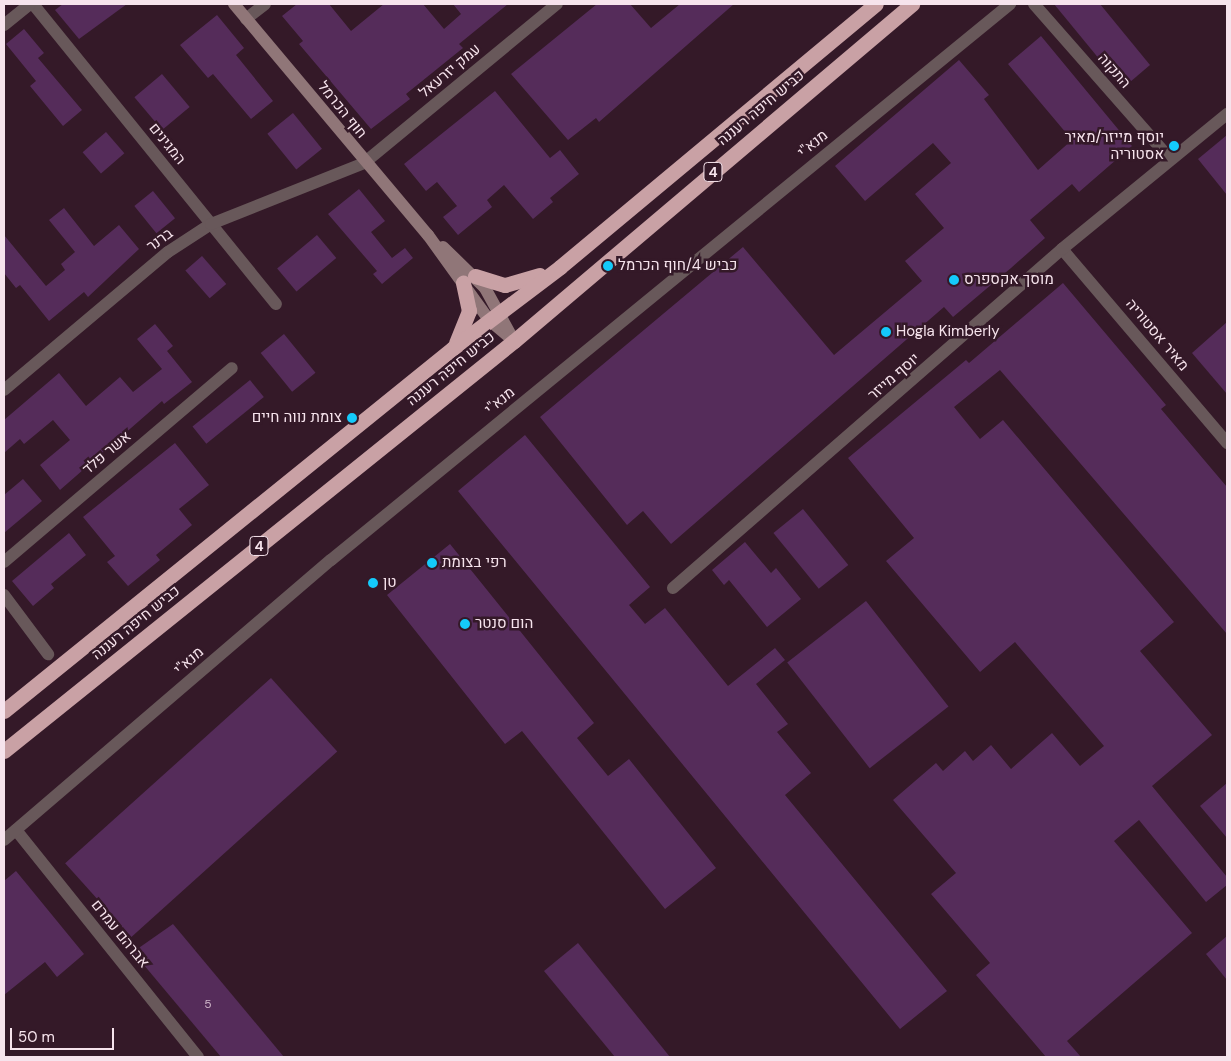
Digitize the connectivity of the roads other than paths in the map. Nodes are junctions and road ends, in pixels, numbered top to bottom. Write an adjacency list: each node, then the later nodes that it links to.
1 (32, 4): 10 (street); 14 (street, המגינים)
2 (234, 4): 9 (street, חוף הכרמל)
3 (265, 4): 9 (street)
4 (557, 4): 13 (street, עמק יזרעאל)
5 (876, 4): 16 (highway, כביש חיפה רעננה / 4)
6 (912, 4): 21 (highway, כביש חיפה רעננה / 4)
7 (1010, 4): 32 (street, מנא"י)
8 (1034, 4): 12 (street, התקוה)
9 (246, 19): 13 (street, חוף הכרמל)
10 (4, 25)
11 (1227, 114): 12 (street, יוסף מייזר)
12 (1170, 159): 15 (street, יוסף מייזר)
13 (364, 163): 14 (street, ברנר); 17 (street, חוף הכרמל)
14 (211, 224): 18 (street, המגינים); 24 (street, ברנר)
15 (1062, 249): 25 (street, מאיר אסטוריה); 27 (street, יוסף מייזר)
16 (560, 267): 17 (highway); 19 (highway, כביש חיפה רעננה / 4)
17 (469, 279): 19 (street, חוף הכרמל); 20 (street, חוף הכרמל); 22 (highway)
18 (276, 304)
19 (501, 311): 20 (highway, כביש חיפה רעננה / 4); 21 (street, חוף הכרמל)
20 (489, 320): 21 (street, חוף הכרמל); 22 (highway, כביש חיפה רעננה / 4)
21 (514, 341): 31 (highway, כביש חיפה רעננה / 4)
22 (453, 348): 30 (highway, כביש חיפה רעננה / 4)
23 (232, 368): 26 (street, אשר פלד)
24 (4, 390)
25 (1227, 443)
26 (4, 562)
27 (673, 588)
28 (4, 595): 29 (street)
29 (48, 654)
30 (4, 711)
31 (4, 751)
32 (16, 830): 33 (street, מנא"י); 34 (street, אברהם עמרם)
33 (4, 840)
34 (198, 1057)

